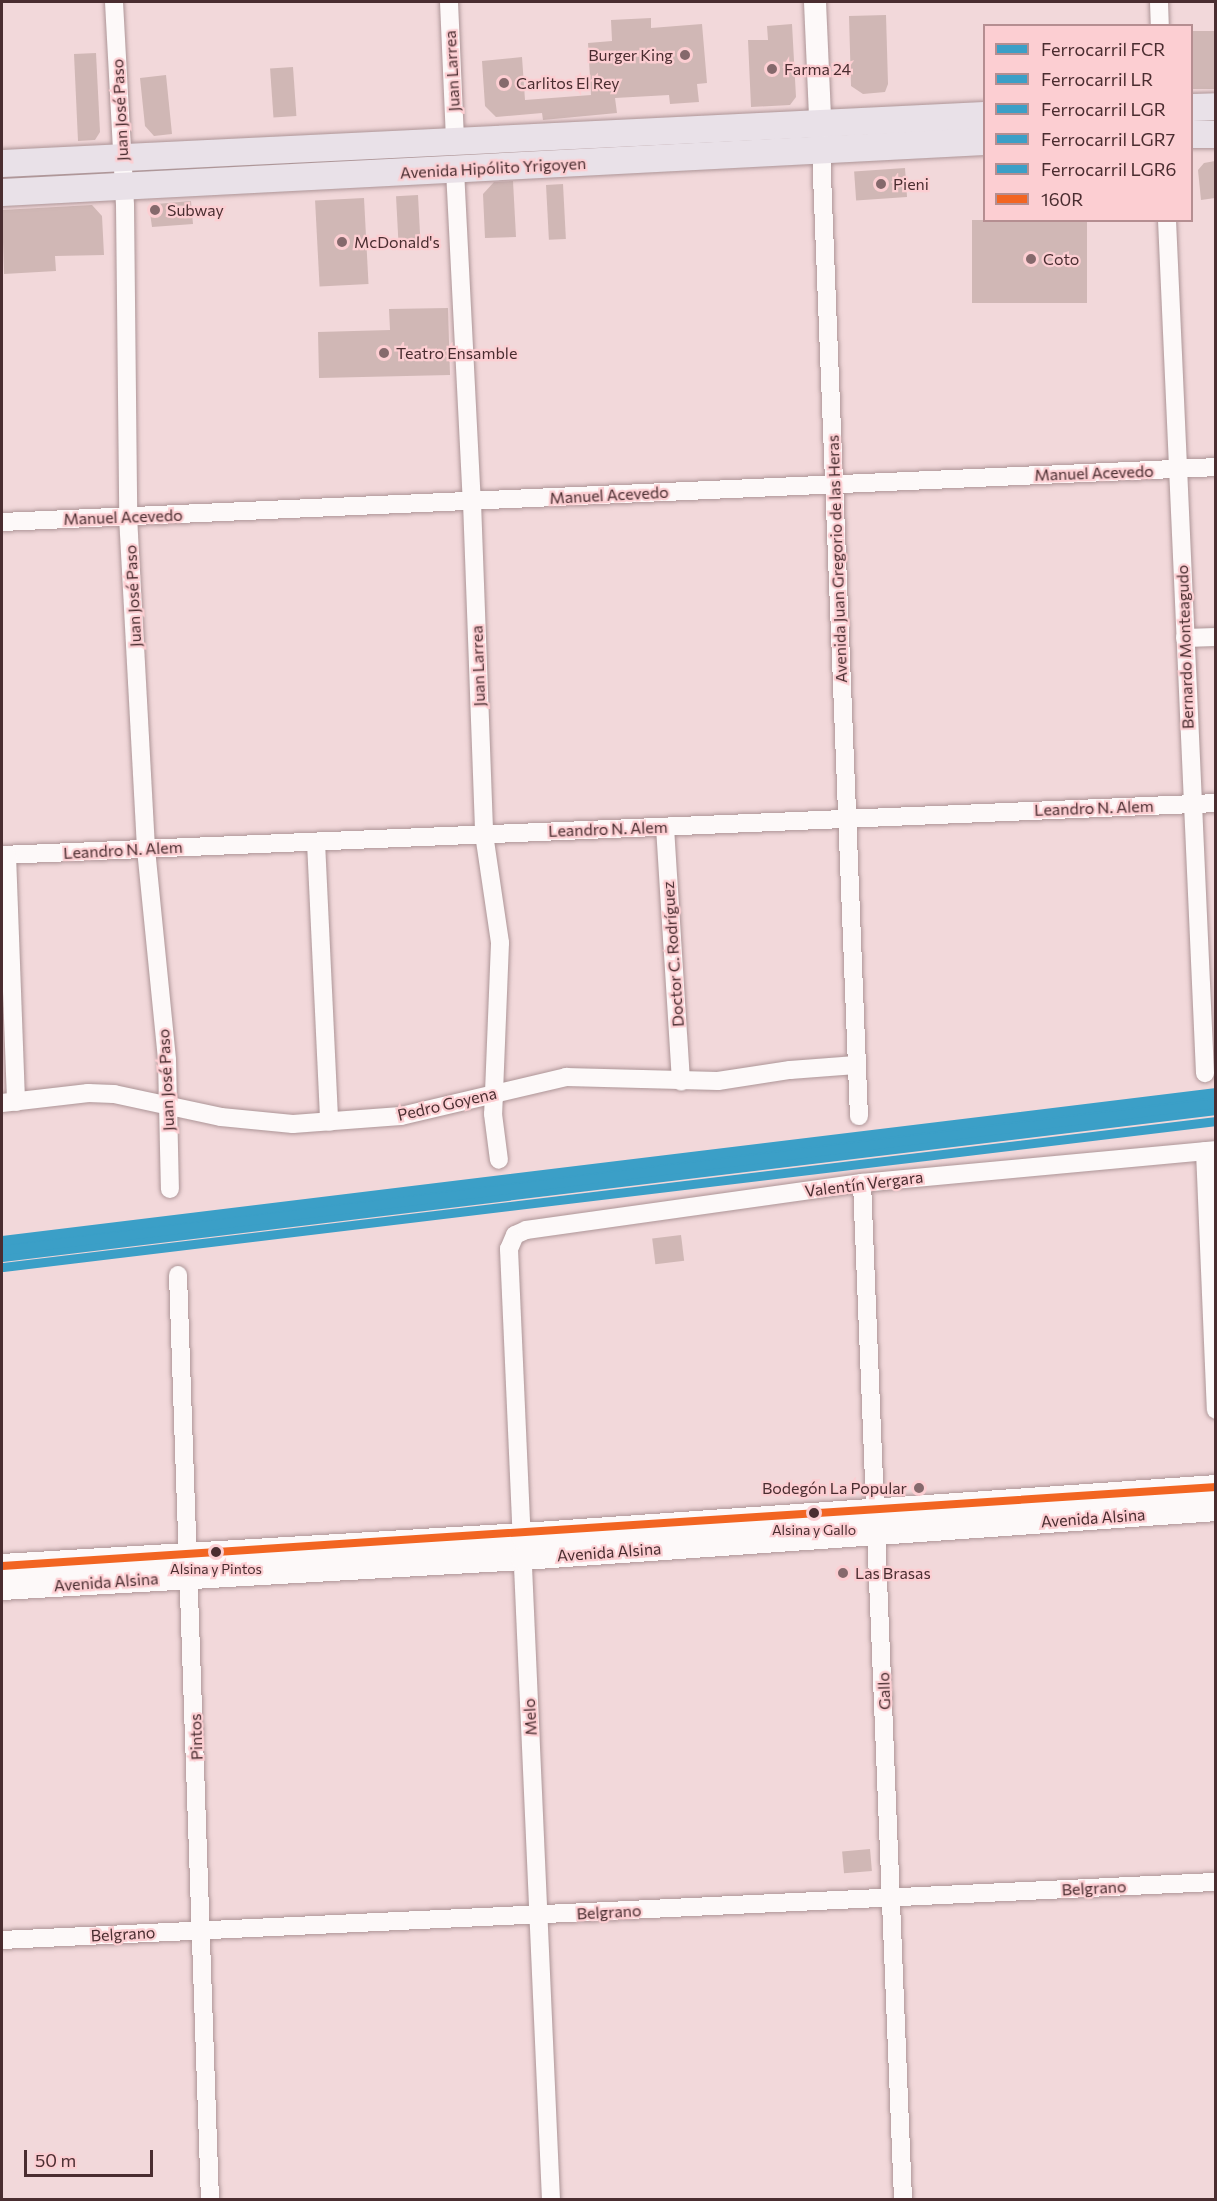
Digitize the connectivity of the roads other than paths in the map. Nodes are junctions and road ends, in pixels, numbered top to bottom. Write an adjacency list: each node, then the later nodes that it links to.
1 (114, 2): 15 (street, Juan José Paso)
2 (449, 2): 12 (street, Juan Larrea)
3 (815, 2): 9 (street, Avenida Juan Gregorio de las Heras)
4 (1158, 2): 5 (street)
5 (1160, 24)
6 (1215, 105): 7 (main road)
7 (1193, 107)
8 (983, 115): 9 (main road, Avenida Hipólito Yrigoyen)
9 (820, 122): 12 (main road, Avenida Hipólito Yrigoyen); 14 (street, Avenida Juan Gregorio de las Heras)
10 (1193, 134): 11 (main road)
11 (1215, 134)
12 (455, 140): 15 (main road, Avenida Hipólito Yrigoyen)
13 (983, 141): 14 (main road, Avenida Hipólito Yrigoyen)
14 (821, 150): 17 (main road, Avenida Hipólito Yrigoyen); 23 (street, Avenida Juan Gregorio de las Heras)
15 (123, 158): 16 (main road, Avenida Hipólito Yrigoyen); 18 (street, Juan José Paso)
16 (2, 163)
17 (455, 170): 18 (main road, Avenida Hipólito Yrigoyen); 24 (street, Juan Larrea)
18 (124, 187): 19 (main road, Avenida Hipólito Yrigoyen); 25 (street, Juan José Paso)
19 (2, 192)
20 (1167, 222): 22 (street, Bernardo Monteagudo)
21 (1215, 467): 22 (street, Manuel Acevedo)
22 (1178, 469): 23 (street, Manuel Acevedo); 28 (street, Bernardo Monteagudo)
23 (834, 484): 24 (street, Manuel Acevedo); 31 (street, Avenida Juan Gregorio de las Heras)
24 (472, 502): 25 (street, Manuel Acevedo); 33 (street, Juan Larrea)
25 (128, 516): 26 (street, Manuel Acevedo); 35 (street, Juan José Paso)
26 (2, 522)
27 (1215, 637): 28 (street)
28 (1185, 638): 30 (street, Bernardo Monteagudo)
29 (1215, 803): 30 (street, Leandro N. Alem)
30 (1191, 804): 31 (street, Leandro N. Alem); 38 (street, Bernardo Monteagudo)
31 (847, 819): 32 (street, Leandro N. Alem); 37 (street, Avenida Juan Gregorio de las Heras)
32 (665, 827): 33 (street, Leandro N. Alem); 39 (street, Doctor C. Rodríguez)
33 (484, 834): 34 (street, Leandro N. Alem); 40 (street, Juan Larrea)
34 (316, 842): 35 (street, Leandro N. Alem); 44 (street)
35 (146, 849): 36 (street, Leandro N. Alem); 42 (street, Juan José Paso)
36 (4, 855): 41 (street)
37 (856, 1065): 39 (street, Pedro Goyena); 43 (street, Avenida Juan Gregorio de las Heras)
38 (1205, 1074)
39 (681, 1081): 40 (street, Pedro Goyena)
40 (494, 1094): 44 (street, Pedro Goyena); 46 (street, Juan Larrea)
41 (9, 1102): 42 (street, Pedro Goyena)
42 (170, 1106): 44 (street, Pedro Goyena); 48 (street, Juan José Paso)
43 (859, 1116)
44 (329, 1122)
45 (1210, 1151): 47 (street, Valentín Vergara); 51 (street)
46 (499, 1160)
47 (862, 1183): 49 (street, Valentín Vergara); 54 (street, Gallo)
48 (170, 1189)
49 (515, 1235): 55 (street, Melo)
50 (178, 1275): 56 (street, Pintos)
51 (1215, 1410)
52 (1215, 1486): 54 (main road, Avenida Alsina)
53 (1215, 1509): 54 (main road, Avenida Alsina)
54 (877, 1522): 55 (main road, Avenida Alsina); 60 (street, Gallo)
55 (523, 1547): 56 (main road, Avenida Alsina); 61 (street, Melo)
56 (188, 1565): 57 (main road, Avenida Alsina); 58 (main road, Avenida Alsina); 62 (street, Pintos)
57 (2, 1566)
58 (2, 1588)
59 (1215, 1882): 60 (street, Belgrano)
60 (892, 1897): 61 (street, Belgrano); 66 (street, Gallo)
61 (540, 1916): 62 (street, Belgrano); 65 (street, Melo)
62 (202, 1931): 63 (street, Belgrano); 64 (street, Pintos)
63 (2, 1940)
64 (210, 2199)
65 (551, 2199)
66 (903, 2199)

